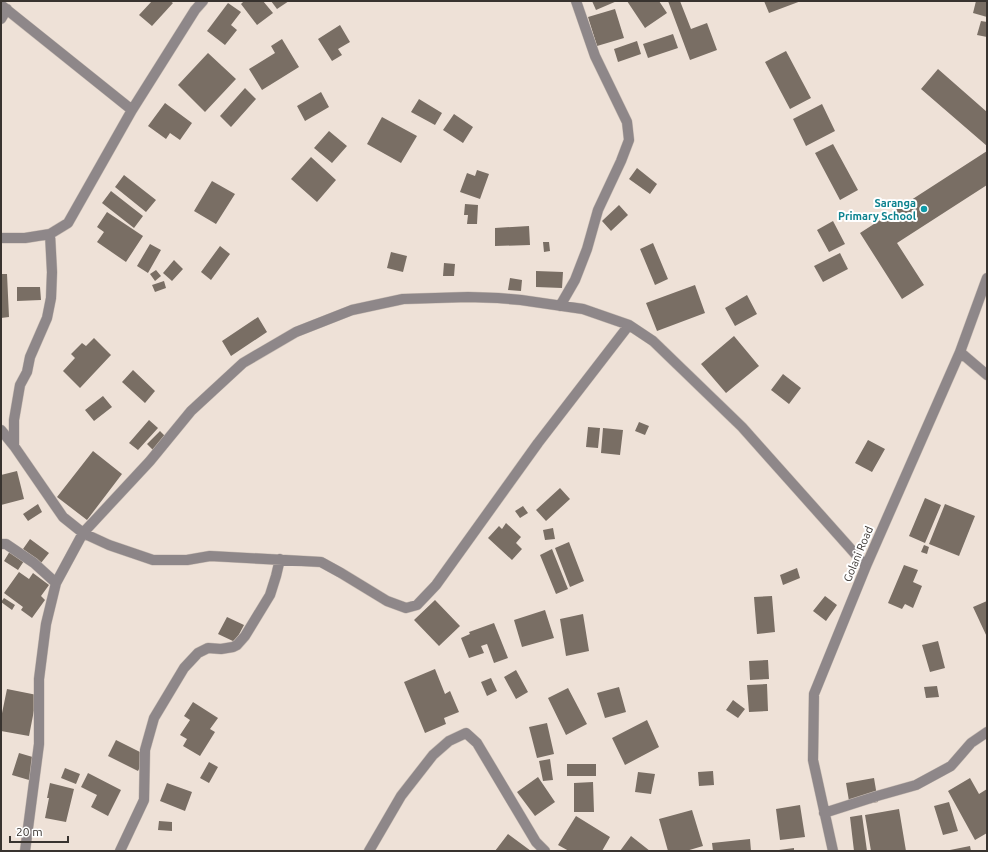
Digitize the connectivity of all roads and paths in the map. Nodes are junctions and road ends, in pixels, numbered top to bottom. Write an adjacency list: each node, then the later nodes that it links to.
1 (203, 1): 5 (street)
2 (576, 1): 9 (street)
3 (4, 7): 4 (street); 5 (street)
4 (1, 19)
5 (132, 110): 6 (street)
6 (50, 234): 7 (street); 14 (street)
7 (1, 238)
8 (987, 278): 11 (street, Golani Road)
9 (560, 306): 10 (street); 15 (street)
10 (630, 325): 17 (street); 18 (street)
11 (960, 352): 12 (street); 18 (street, Golani Road)
12 (987, 375)
13 (1, 430): 14 (street)
14 (14, 446): 15 (street)
15 (83, 533): 17 (street); 19 (street)
16 (1, 544): 19 (street)
17 (280, 559): 23 (street)
18 (866, 566): 21 (street, Golani Road)
19 (56, 583): 22 (street)
20 (987, 732): 21 (street)
21 (824, 813): 26 (street, Golani Road)
22 (25, 851)
23 (120, 851)
24 (369, 851): 25 (street)
25 (545, 851)
26 (833, 851)

